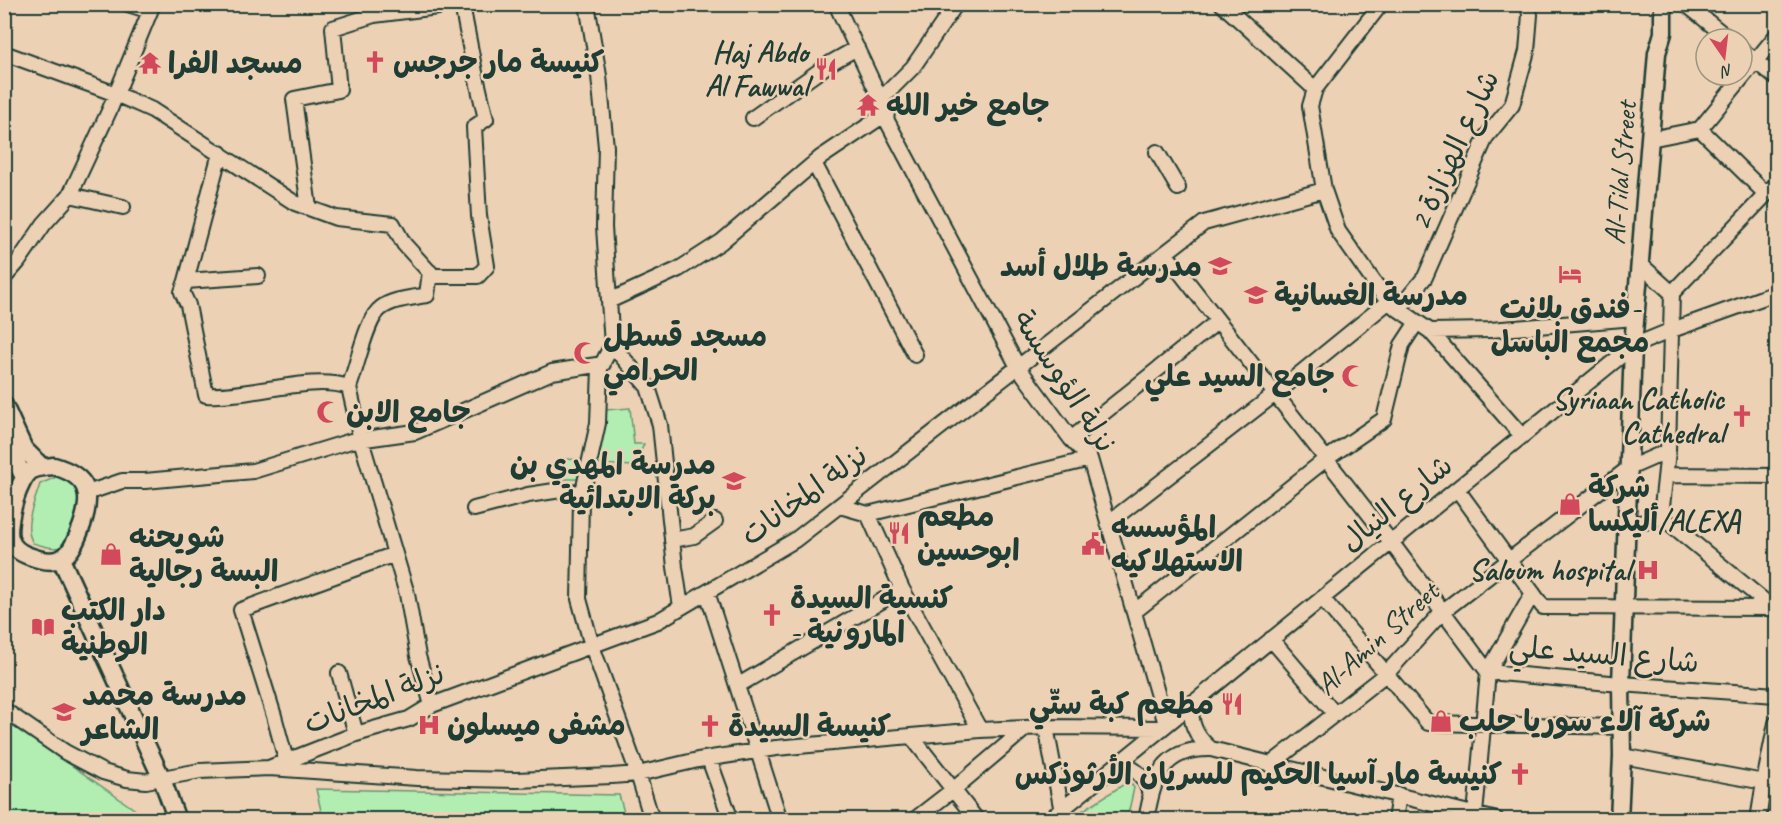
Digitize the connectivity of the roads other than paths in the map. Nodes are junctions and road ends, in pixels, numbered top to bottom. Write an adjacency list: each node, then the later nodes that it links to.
1 (128, 4): 12 (street)
2 (443, 4): 35 (street)
3 (456, 4): 38 (street)
4 (587, 4): 44 (street)
5 (836, 4): 15 (street, نزلة الؤوسسة)
6 (956, 4): 21 (street)
7 (1222, 4): 19 (street)
8 (1381, 4): 19 (street)
9 (1528, 4): 45 (street, شارع الهزازة 2)
10 (1663, 4): 25 (main road, Al-Tilal Street)
11 (1686, 4): 13 (street)
12 (152, 8): 20 (street)
13 (1714, 27)
14 (1776, 36): 17 (street)
15 (857, 48): 21 (street, نزلة الؤوسسة); 23 (street)
16 (4, 53): 20 (street)
17 (1756, 61): 18 (street); 24 (street)
18 (1776, 78)
19 (1315, 89): 31 (street)
20 (116, 94): 27 (street); 33 (street)
21 (881, 99): 22 (street, نزلة الؤوسسة)
22 (887, 116): 28 (street); 55 (street, نزلة الؤوسسة)
23 (753, 118)
24 (1700, 129): 25 (street); 32 (street)
25 (1650, 139): 37 (main road, Al-Tilal Street)
26 (1157, 152): 30 (street)
27 (220, 153): 35 (street); 41 (street)
28 (814, 163): 44 (street); 53 (street)
29 (1776, 184): 32 (street)
30 (1178, 188)
31 (1324, 190): 36 (street, نزلة المخانات); 45 (street)
32 (1766, 194): 42 (street)
33 (70, 195): 34 (street); 40 (street)
34 (123, 207)
35 (309, 208): 38 (street)
36 (1165, 254): 47 (street, شارع السيد علي); 55 (street, نزلة المخانات)
37 (1640, 264): 42 (street); 46 (main road, Al-Tilal Street)
38 (430, 272): 56 (street)
39 (258, 276): 41 (street)
40 (4, 278)
41 (186, 281): 56 (street)
42 (1672, 293): 49 (street)
43 (1776, 293): 49 (street, شارع النيال)
44 (609, 302): 51 (street)
45 (1394, 305): 48 (street); 57 (street, شارع الهزازة 2)
46 (1635, 318): 50 (street); 52 (main road, Al-Tilal Street)
47 (1218, 321): 57 (street, شارع السيد علي); 61 (street)
48 (1417, 322): 50 (street); 65 (street)
49 (1672, 330): 52 (street, شارع النيال); 63 (street)
50 (1430, 331): 59 (street)
51 (612, 345): 54 (street); 81 (street)
52 (1633, 346): 59 (street, شارع النيال); 67 (main road, Al-Tilal Street)
53 (915, 355)
54 (603, 364): 62 (street); 73 (street)
55 (1018, 367): 61 (street, نزلة الؤوسسة); 74 (street, نزلة المخانات)
56 (349, 387): 62 (street)
57 (1275, 394): 65 (street, شارع السيد علي); 79 (street, شارع الهزازة 2)
58 (4, 405): 66 (main road)
59 (1522, 436): 71 (street, شارع النيال)
60 (4, 439): 70 (main road)
61 (1071, 439): 64 (street, نزلة الؤوسسة)
62 (361, 440): 72 (street); 83 (street)
63 (1668, 451): 67 (street, Al-Amin Street); 68 (street)
64 (1090, 459): 76 (street); 79 (street, نزلة الؤوسسة)
65 (1326, 459): 82 (street, شارع السيد علي); 95 (street)
66 (42, 467): 70 (main road); 72 (main road)
67 (1629, 468): 80 (main road, Al-Tilal Street); 85 (street, Al-Amin Street)
68 (1667, 475): 69 (street); 77 (street)
69 (1776, 476)
70 (24, 477): 84 (main road)
71 (1457, 489): 82 (street, شارع النيال); 85 (street)
72 (87, 493): 84 (main road)
73 (583, 494): 75 (street); 98 (street)
74 (840, 506): 76 (street); 87 (street, نزلة المخانات)
75 (474, 509)
76 (868, 514): 86 (street)
77 (1661, 516): 80 (street); 89 (street)
78 (715, 521): 81 (street)
79 (1108, 523): 95 (street, نزلة الؤوسسة)
80 (1627, 525): 93 (main road, Al-Tilal Street)
81 (672, 540): 92 (street)
82 (1391, 542): 91 (street, شارع النيال); 96 (street, شارع السيد علي)
83 (395, 554): 106 (street); 122 (street)
84 (61, 558): 127 (main road)
85 (1510, 559): 88 (street); 96 (street, Al-Amin Street)
86 (902, 589): 103 (street); 115 (street)
87 (707, 592): 92 (street, نزلة المخانات); 103 (street)
88 (1533, 593): 93 (street); 99 (street)
89 (1757, 594): 90 (street); 94 (street)
90 (1776, 594)
91 (1322, 598): 97 (street, شارع النيال); 101 (street)
92 (681, 607): 98 (street, نزلة المخانات)
93 (1624, 607): 94 (street); 102 (main road, Al-Tilal Street)
94 (1775, 610)
95 (1134, 612): 111 (street, نزلة الؤوسسة)
96 (1442, 612): 99 (street, شارع السيد علي); 101 (street, Al-Amin Street)
97 (1271, 639): 105 (street, شارع النيال); 108 (street)
98 (592, 646): 106 (street, نزلة المخانات); 126 (street)
99 (1488, 672): 102 (street, شارع السيد علي); 110 (street)
100 (339, 673): 116 (street)
101 (1387, 673): 108 (street, Al-Amin Street); 110 (street)
102 (1621, 684): 104 (street, شارع السيد علي); 114 (main road, Al-Tilal Street)
103 (737, 686): 119 (street)
104 (1776, 694)
105 (1193, 702): 111 (street, شارع النيال); 118 (street)
106 (432, 705): 116 (street, نزلة المخانات)
107 (4, 710): 127 (street)
108 (1335, 714): 124 (street, Al-Amin Street)
109 (1776, 723): 128 (street)
110 (1483, 725): 114 (street); 133 (street)
111 (1163, 726): 112 (street); 123 (street, شارع النيال)
112 (1047, 727): 113 (street); 132 (street)
113 (1026, 728): 115 (street); 129 (street)
114 (1622, 728): 120 (main road, Al-Tilal Street)
115 (980, 730): 117 (street)
116 (356, 734): 122 (street, نزلة المخانات)
117 (911, 736): 119 (street); 129 (street)
118 (1211, 749): 124 (street); 131 (street)
119 (758, 751): 121 (street); 138 (street)
120 (1622, 756): 128 (street); 145 (main road, Al-Tilal Street)
121 (709, 759): 126 (street); 137 (street)
122 (285, 760): 125 (street, نزلة المخانات)
123 (1120, 762): 131 (street); 132 (street, شارع النيال)
124 (1270, 765): 130 (street)
125 (269, 768): 126 (street); 127 (street)
126 (639, 778): 135 (street); 136 (street)
127 (162, 779): 134 (main road)
128 (1764, 782): 146 (street)
129 (954, 789): 139 (street); 140 (street)
130 (1399, 795): 133 (street); 143 (street)
131 (1150, 798): 142 (street)
132 (1062, 814): 141 (street, شارع النيال)
133 (1475, 814): 144 (street)
134 (177, 819)
135 (643, 819)
136 (652, 819)
137 (731, 819)
138 (780, 819)
139 (914, 819)
140 (977, 819)
141 (1049, 819)
142 (1146, 819)
143 (1395, 819)
144 (1497, 819)
145 (1619, 819)
146 (1758, 819)

